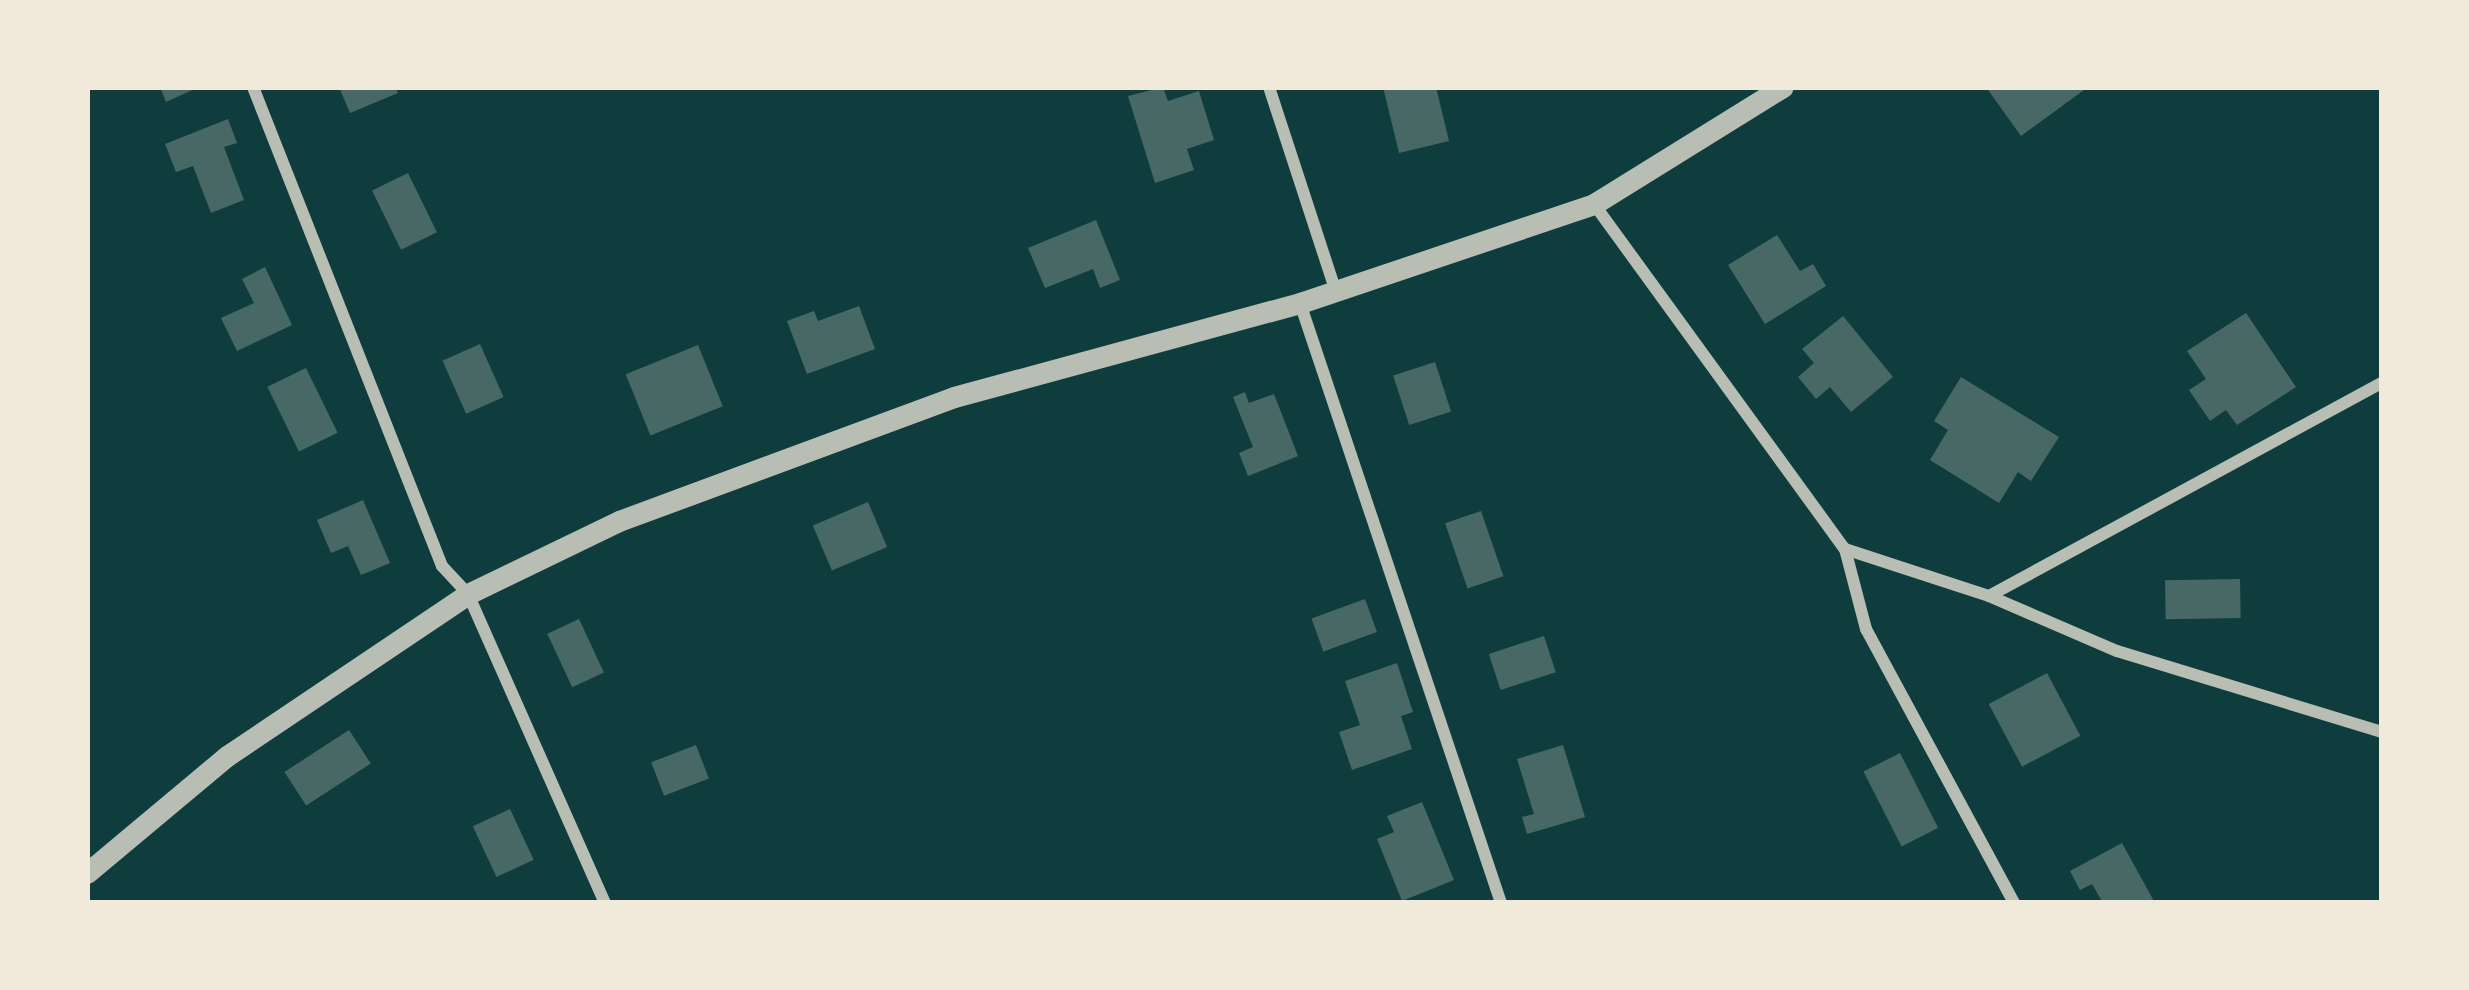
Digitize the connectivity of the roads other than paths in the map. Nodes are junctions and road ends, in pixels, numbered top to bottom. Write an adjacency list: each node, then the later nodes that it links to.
1 (253, 87): 9 (street)
2 (1269, 87): 5 (street)
3 (1783, 87): 4 (street)
4 (1594, 204): 5 (street); 8 (street)
5 (1335, 289): 6 (street)
6 (1300, 303): 9 (street); 14 (street)
7 (2382, 383): 10 (street)
8 (1845, 549): 10 (street); 15 (street)
9 (468, 594): 12 (street); 13 (street)
10 (1989, 596): 11 (street)
11 (2382, 732)
12 (87, 873)
13 (605, 903)
14 (1502, 903)
15 (2014, 903)

